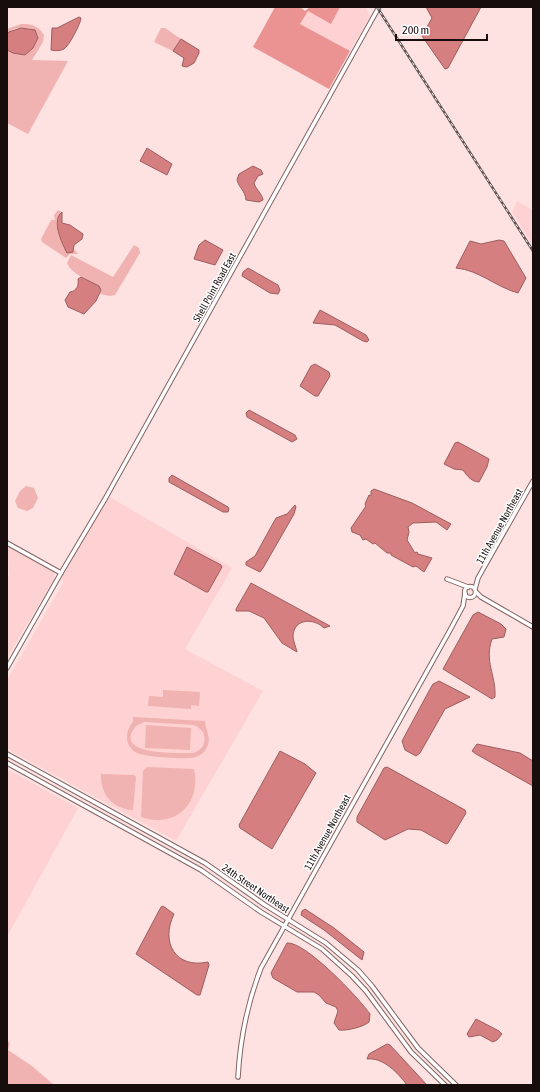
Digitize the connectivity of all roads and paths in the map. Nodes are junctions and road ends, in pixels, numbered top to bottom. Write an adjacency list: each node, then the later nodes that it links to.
1 (379, 7): 4 (street, Shell Point Road East)
2 (533, 481): 5 (street, 11th Avenue Northeast)
3 (7, 543): 4 (street)
4 (60, 573): 15 (street, Shell Point Road East)
5 (478, 578): 8 (street, 11th Avenue Northeast); 9 (street, 11th Avenue Northeast)
6 (447, 579): 7 (street)
7 (458, 585): 8 (street); 10 (street)
8 (468, 587): 9 (street); 10 (street, 11th Avenue Northeast)
9 (476, 591): 11 (street, 11th Avenue Northeast); 12 (street)
10 (465, 592): 11 (street); 13 (street, 11th Avenue Northeast)
11 (472, 597): 12 (street); 13 (street, 11th Avenue Northeast)
12 (481, 597): 14 (street)
13 (463, 606): 18 (street, 11th Avenue Northeast)
14 (533, 627)
15 (7, 668)
16 (7, 754): 18 (street, 24th Street Northeast)
17 (7, 763): 19 (street, 24th Street Northeast)
18 (288, 918): 19 (street, 11th Avenue Northeast); 22 (street, 24th Street Northeast)
19 (284, 925): 20 (street, 11th Avenue Northeast); 21 (street, 24th Street Northeast)
20 (238, 1077)
21 (445, 1085)
22 (456, 1085)

